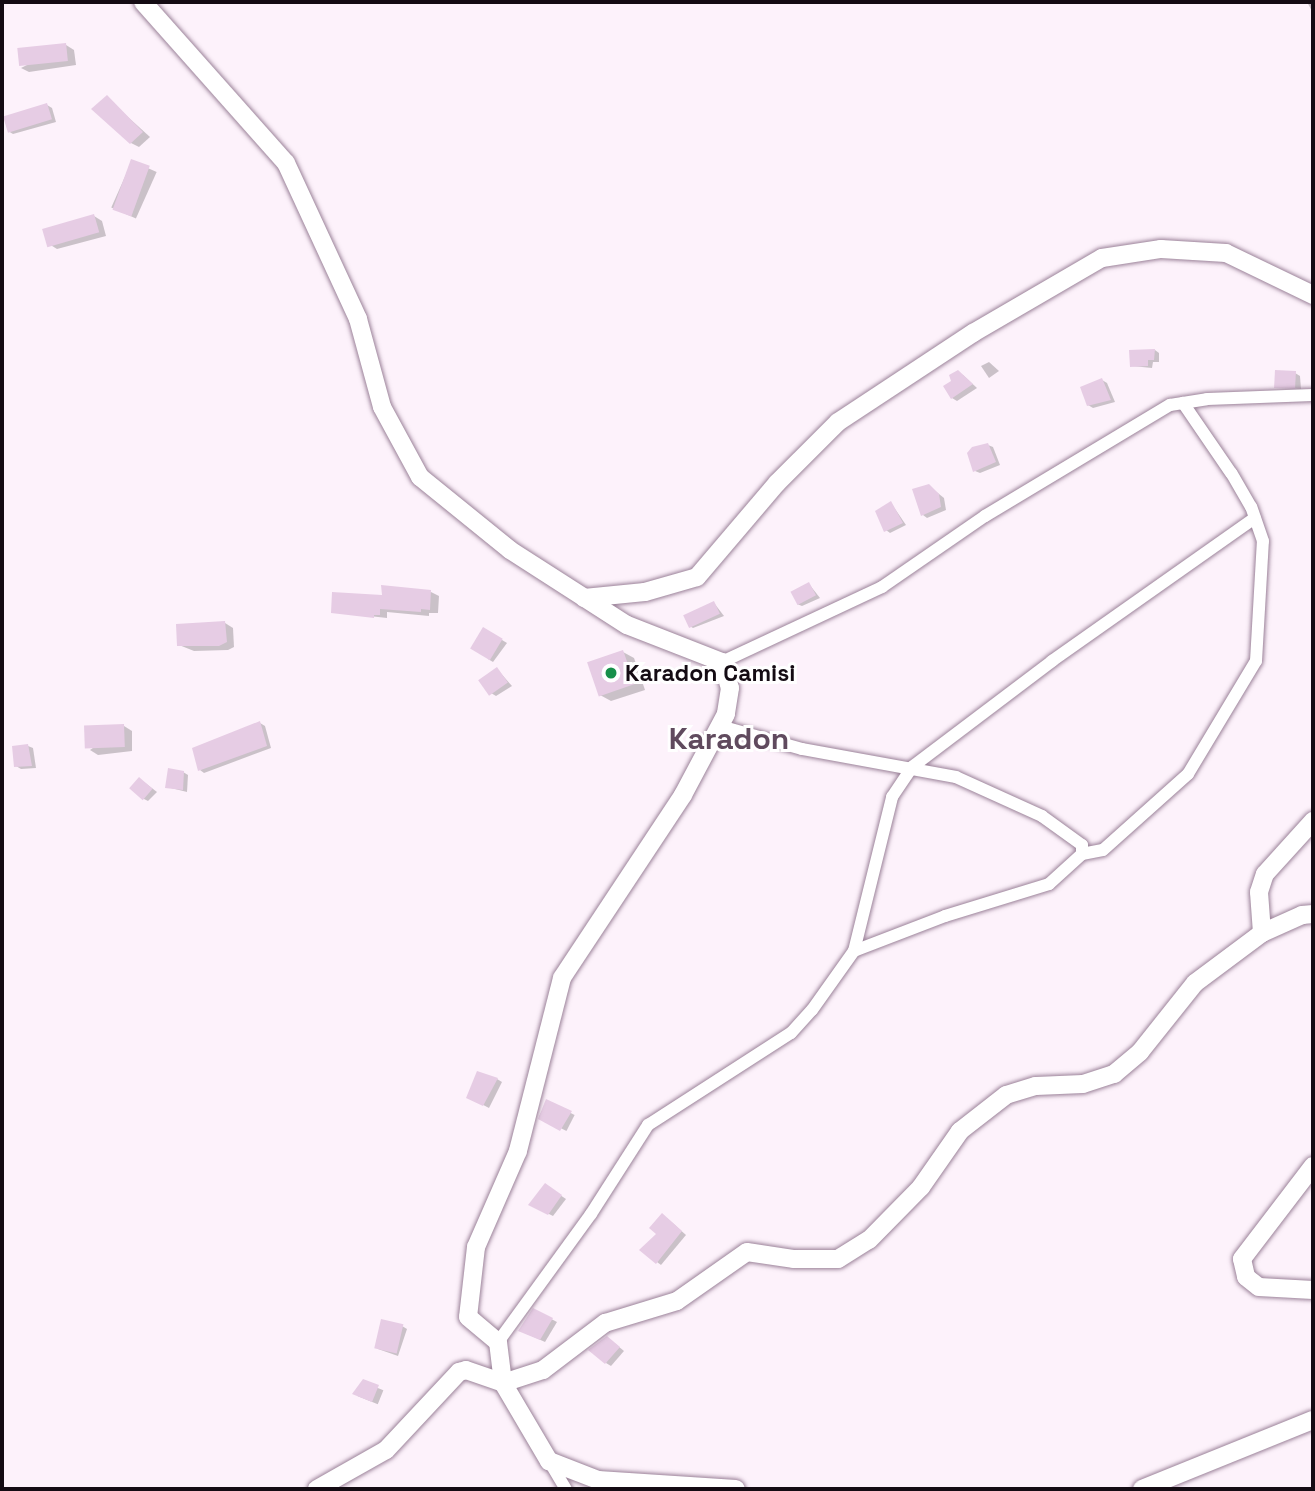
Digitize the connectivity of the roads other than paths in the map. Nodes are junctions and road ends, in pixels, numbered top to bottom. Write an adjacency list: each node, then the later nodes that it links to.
1 (143, 2): 6 (street)
2 (1313, 295): 6 (street)
3 (1313, 395): 4 (street)
4 (1183, 403): 5 (street); 7 (street)
5 (1255, 518): 9 (street); 11 (street)
6 (584, 598): 7 (street)
7 (722, 662): 8 (street)
8 (720, 726): 9 (street); 17 (street)
9 (912, 767): 11 (street); 14 (street)
10 (1313, 821): 13 (street)
11 (1082, 854): 14 (street)
12 (1313, 914): 13 (street)
13 (1262, 933): 18 (street)
14 (854, 951): 17 (street)
15 (1313, 1166): 16 (street)
16 (1313, 1290)
17 (498, 1342): 18 (street)
18 (503, 1383): 20 (street); 21 (street)
19 (1313, 1420): 24 (street)
20 (549, 1461): 22 (street); 23 (street)
21 (317, 1489)
22 (566, 1489)
23 (736, 1489)
24 (1142, 1489)

